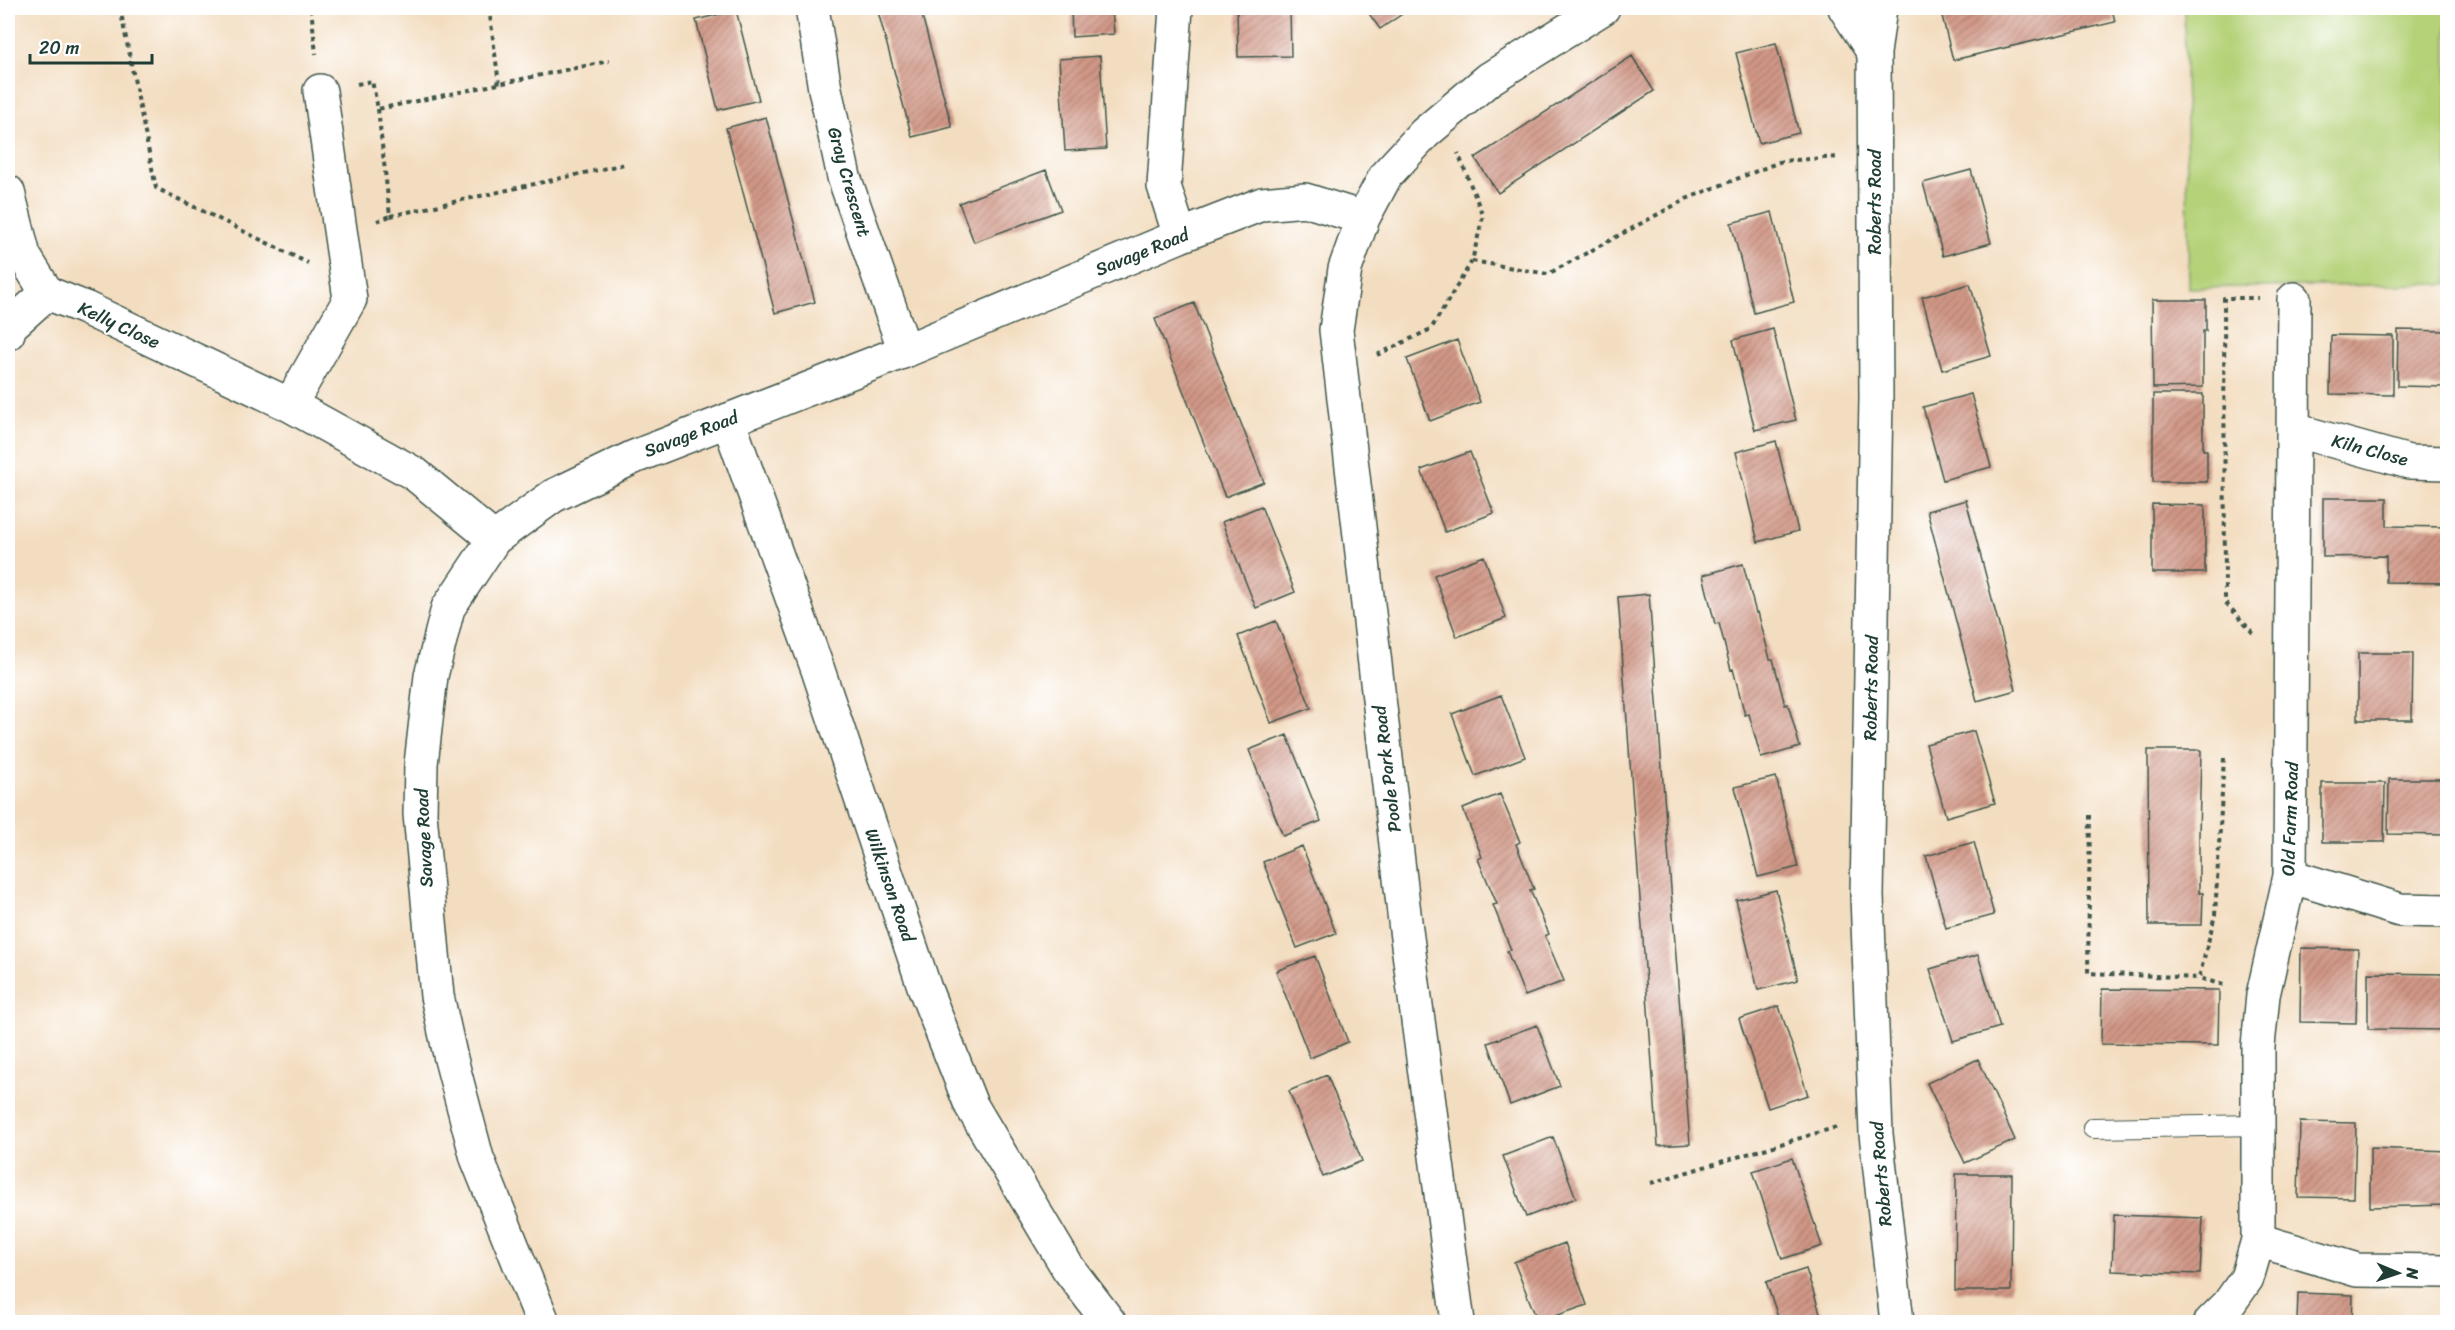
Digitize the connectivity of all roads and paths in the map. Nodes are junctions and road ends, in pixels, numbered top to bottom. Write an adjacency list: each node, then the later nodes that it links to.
1 (120, 8): 21 (path)
2 (311, 8): 12 (path)
3 (489, 8): 11 (path)
4 (812, 8): 25 (street, Gray Crescent)
5 (1176, 8): 19 (street)
6 (1602, 8): 14 (street)
7 (1845, 8): 9 (street)
8 (1880, 8): 9 (street, Roberts Road)
9 (1874, 52): 15 (street, Roberts Road)
10 (609, 61): 11 (path)
11 (499, 84): 13 (path)
12 (320, 91): 13 (path); 21 (street)
13 (378, 109): 16 (path)
14 (1437, 123): 18 (street); 20 (path)
15 (1875, 154): 20 (path); 39 (street, Roberts Road)
16 (625, 164)
17 (8, 192): 22 (street)
18 (1364, 218): 19 (street, Savage Road); 26 (street, Poole Park Road)
19 (1180, 236): 25 (street, Savage Road)
20 (1472, 261): 26 (path)
21 (348, 283): 27 (street)
22 (47, 293): 24 (street); 27 (street, Kelly Close)
23 (2294, 299): 29 (street, Old Farm Road); 32 (path)
24 (8, 333)
25 (905, 351): 28 (street, Savage Road)
26 (1340, 359): 47 (street, Poole Park Road)
27 (290, 405): 31 (street, Kelly Close)
28 (728, 420): 31 (street, Savage Road); 46 (street, Wilkinson Road)
29 (2294, 430): 30 (street, Kiln Close); 32 (street, Old Farm Road)
30 (2448, 463)
31 (494, 539): 45 (street, Savage Road)
32 (2292, 676): 35 (street, Old Farm Road)
33 (2224, 758): 37 (path)
34 (2090, 815): 37 (path)
35 (2290, 876): 36 (street); 38 (street, Old Farm Road)
36 (2448, 911)
37 (2199, 978): 38 (path)
38 (2263, 995): 40 (street, Old Farm Road)
39 (1875, 1115): 42 (path); 48 (street, Roberts Road)
40 (2258, 1125): 41 (lane); 43 (street, Old Farm Road)
41 (2093, 1128)
42 (1651, 1183)
43 (2258, 1240): 44 (street); 49 (street, Old Farm Road)
44 (2448, 1271)
45 (543, 1323)
46 (1109, 1323)
47 (1458, 1323)
48 (1897, 1323)
49 (2211, 1323)

